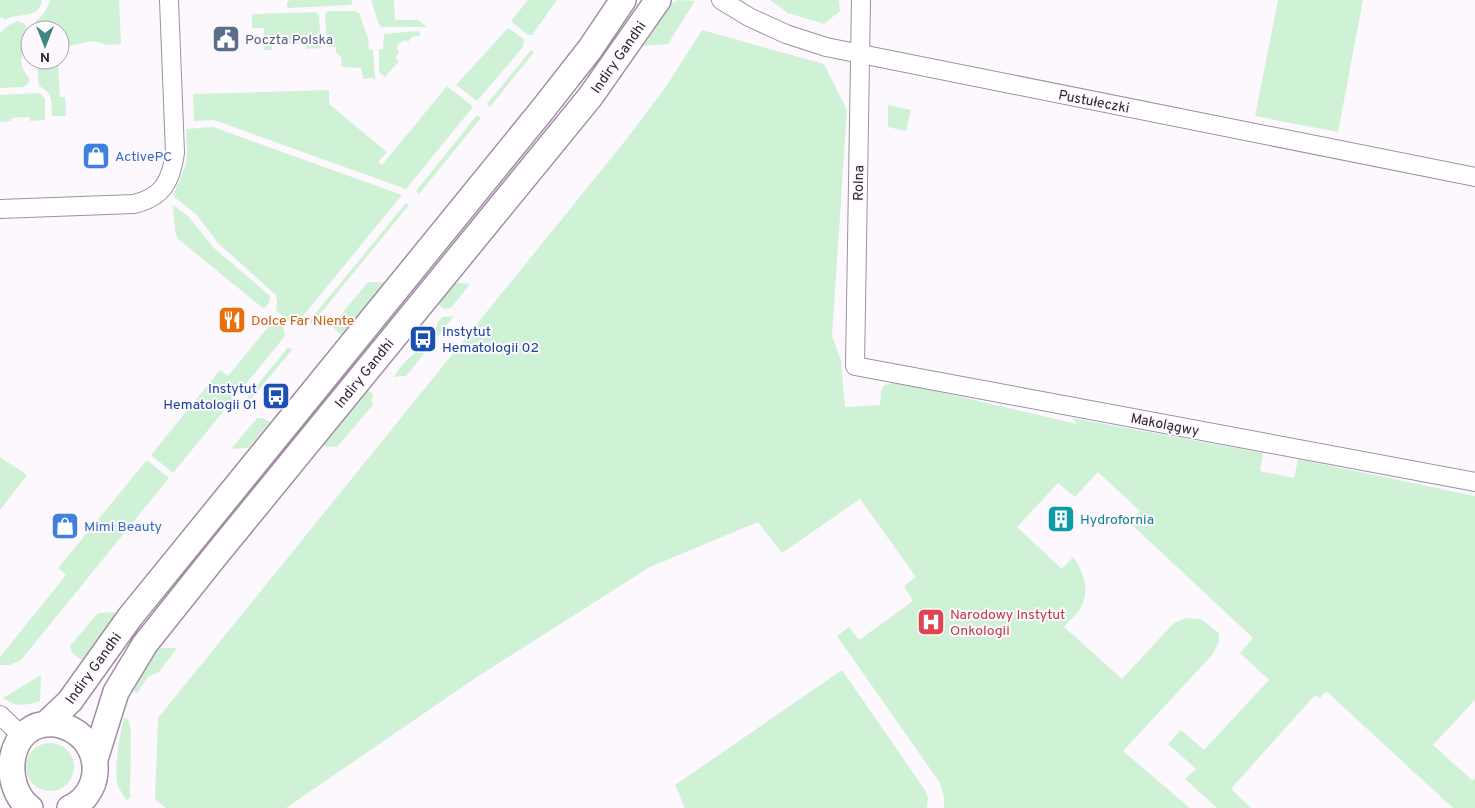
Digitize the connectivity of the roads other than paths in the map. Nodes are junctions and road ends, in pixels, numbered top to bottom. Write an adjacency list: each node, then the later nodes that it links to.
1 (169, 0): 8 (street)
2 (623, 0): 12 (street, Indiry Gandhi)
3 (658, 0): 14 (street, Indiry Gandhi)
4 (721, 0): 6 (street, Pustułeczki)
5 (861, 0): 6 (street, Rolna)
6 (860, 54): 7 (street, Pustułeczki); 9 (street, Rolna)
7 (1475, 177)
8 (0, 209)
9 (854, 366): 10 (street, Makolągwy)
10 (1475, 482)
11 (0, 715): 13 (street)
12 (47, 723): 13 (street); 14 (street)
13 (20, 734): 15 (street)
14 (94, 759): 17 (street, Indiry Gandhi)
15 (2, 769): 16 (street)
16 (30, 808)
17 (70, 808)

